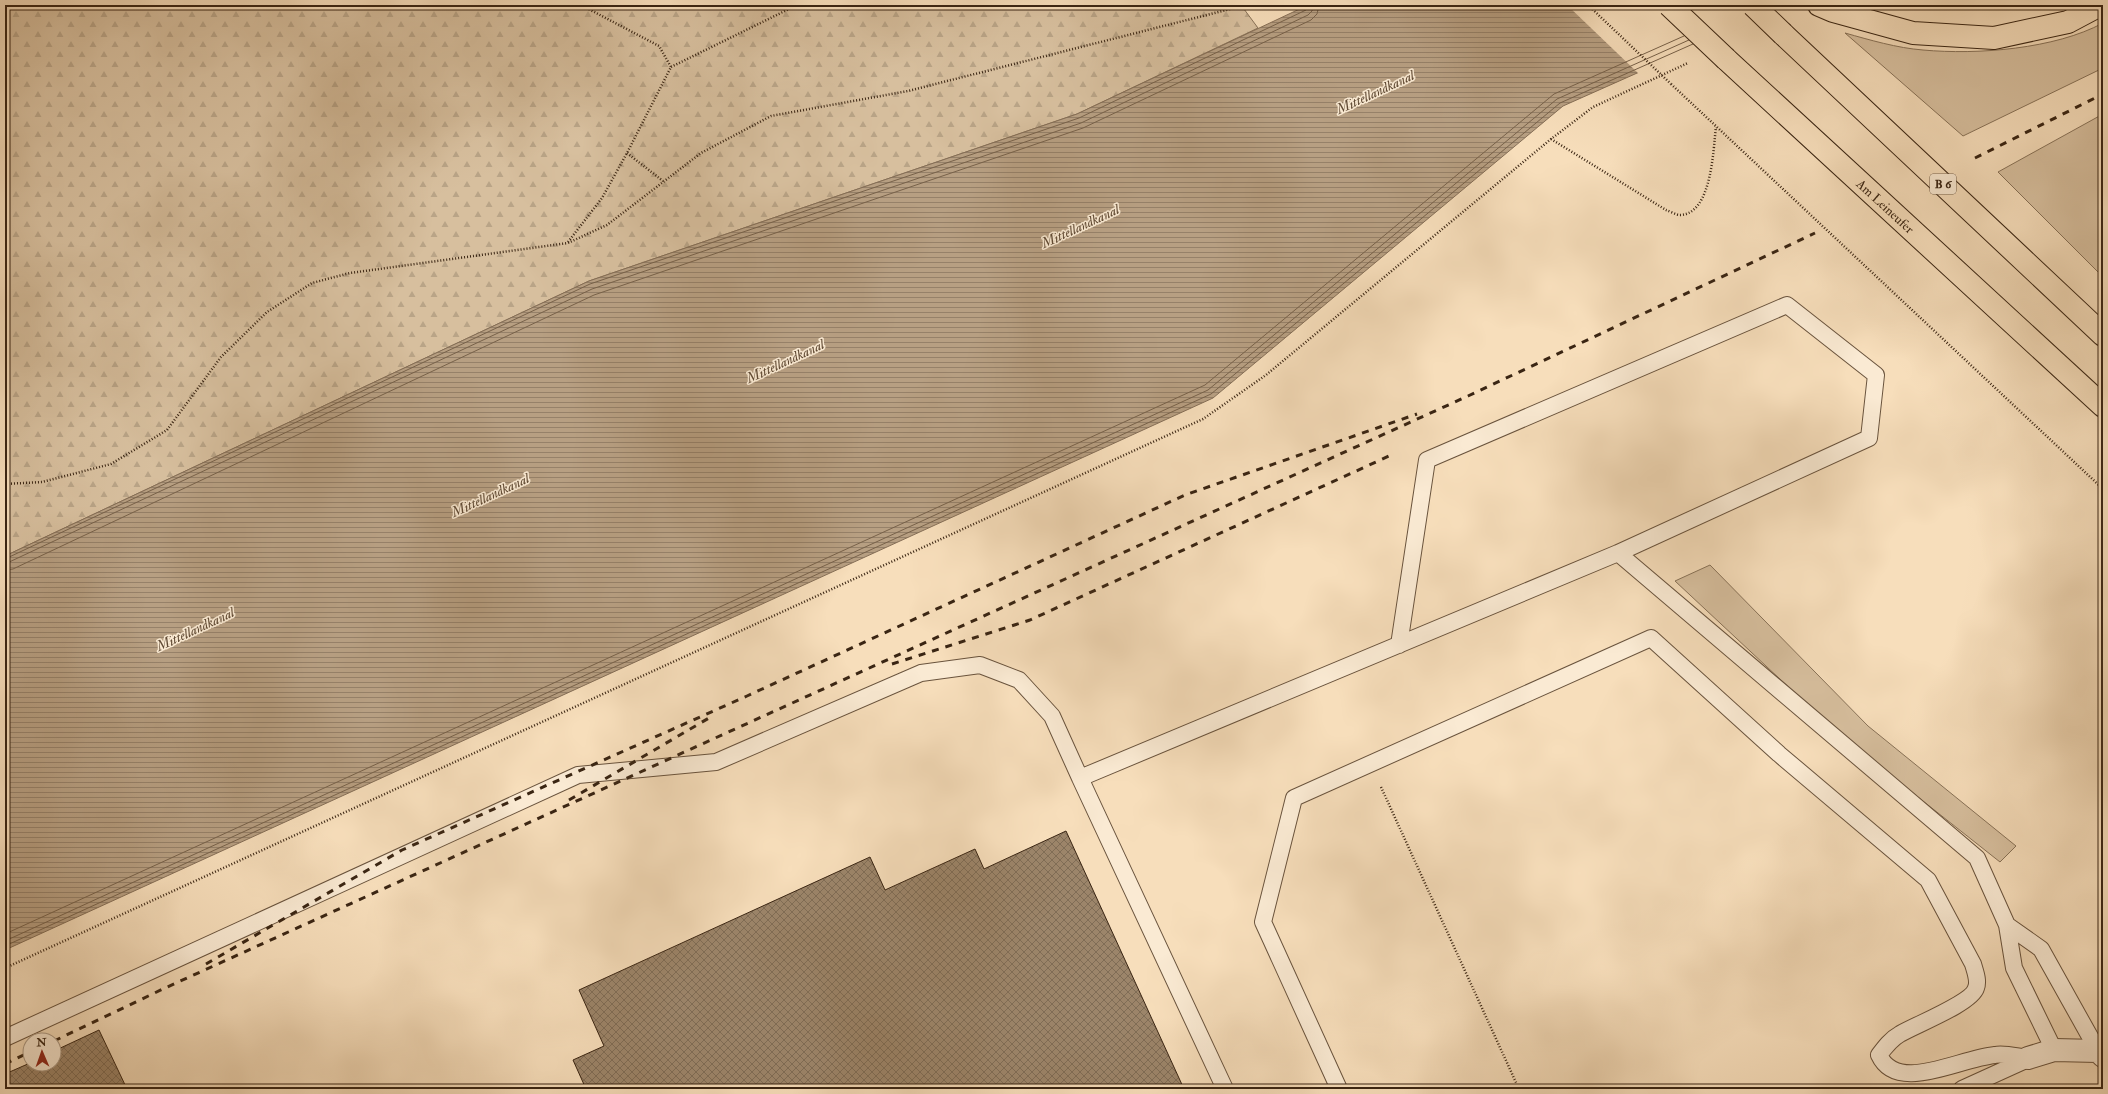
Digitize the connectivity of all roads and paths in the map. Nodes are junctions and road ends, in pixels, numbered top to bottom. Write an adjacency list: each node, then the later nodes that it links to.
1 (582, 5): 10 (path)
2 (797, 5): 10 (path)
3 (1246, 5): 14 (path)
4 (1588, 5): 11 (path, bridge)
5 (1669, 5): 17 (highway, Am Leineufer, bridge)
6 (1753, 5): 16 (highway, B 6, bridge)
7 (2100, 5): 8 (highway)
8 (1826, 8)
9 (1692, 61): 12 (path)
10 (671, 67): 13 (path)
11 (1716, 127): 12 (path); 19 (path)
12 (1550, 139): 25 (path)
13 (627, 153): 14 (path); 15 (path)
14 (663, 181): 15 (path)
15 (568, 243): 18 (path)
16 (2103, 335)
17 (2103, 406)
18 (5, 484)
19 (2103, 489)
20 (1618, 553): 21 (lane); 21 (lane); 24 (lane)
21 (1398, 645): 23 (lane)
22 (1370, 763): 29 (lane); 31 (lane); 32 (path)
23 (1080, 778): 26 (lane); 30 (lane)
24 (2006, 926): 27 (lane); 28 (lane)
25 (5, 968)
26 (5, 1038)
27 (2054, 1050): 28 (street); 29 (street)
28 (2100, 1054)
29 (2028, 1058): 33 (lane)
30 (1225, 1089)
31 (1339, 1089)
32 (1519, 1089)
33 (1962, 1089)

